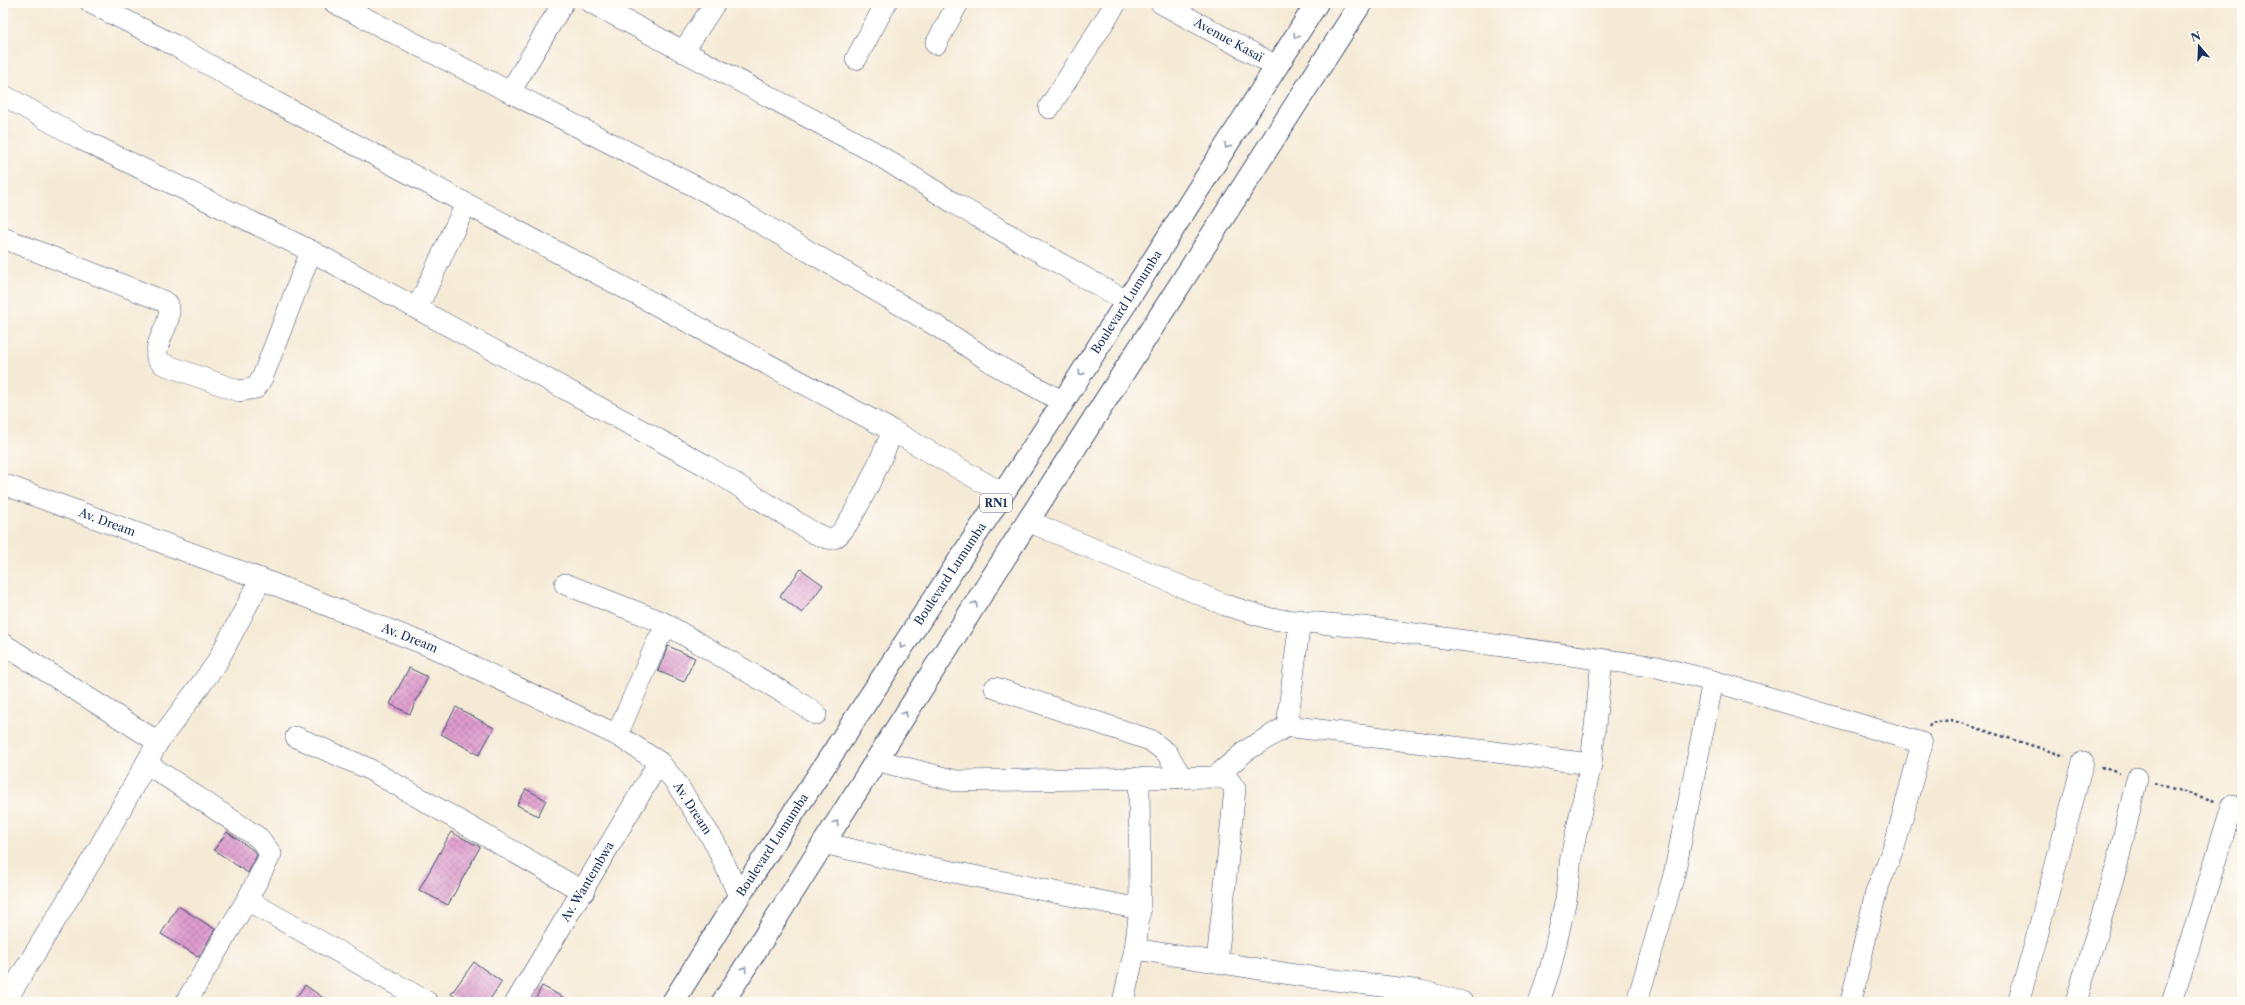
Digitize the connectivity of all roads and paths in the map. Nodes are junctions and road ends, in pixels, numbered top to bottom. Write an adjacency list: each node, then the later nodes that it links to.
1 (91, 3): 19 (street)
2 (335, 3): 16 (street)
3 (564, 3): 16 (street)
4 (592, 3): 13 (street)
5 (715, 3): 13 (street)
6 (886, 3): 14 (street)
7 (958, 3): 12 (street)
8 (1116, 3): 18 (street)
9 (1161, 3): 15 (street, Avenue Kasaï)
10 (1317, 3): 15 (highway, Boulevard Lumumba / RN1, one-way to 15)
11 (1361, 3): 28 (highway)
12 (936, 44)
13 (683, 52): 22 (street)
14 (856, 59)
15 (1276, 66): 22 (highway, Boulevard Lumumba / RN1, one-way to 22)
16 (510, 92): 24 (street)
17 (3, 95): 21 (street)
18 (1049, 108)
19 (466, 204): 23 (street); 25 (street)
20 (3, 238): 21 (street)
21 (311, 251): 23 (street)
22 (1126, 301): 24 (highway, Boulevard Lumumba / RN1, one-way to 24)
23 (417, 309): 25 (street)
24 (1063, 402): 27 (highway, Boulevard Lumumba / RN1)
25 (893, 431): 27 (street)
26 (3, 484): 29 (street, Av. Dream)
27 (1002, 493): 54 (highway, Boulevard Lumumba / RN1, one-way to 54)
28 (1028, 521): 31 (street); 42 (highway, one-way to 28)
29 (261, 579): 39 (street, Av. Dream); 41 (street)
30 (565, 584): 32 (street)
31 (1300, 620): 34 (street); 38 (street)
32 (668, 625): 37 (street); 39 (street)
33 (3, 644): 41 (street)
34 (1602, 660): 35 (street); 46 (street)
35 (1713, 681): 68 (street); 69 (street)
36 (995, 688): 49 (street)
37 (816, 714)
38 (1287, 726): 46 (street); 47 (street)
39 (617, 735): 43 (street, Av. Dream)
40 (296, 737): 53 (street)
41 (158, 742): 45 (street)
42 (876, 760): 48 (street); 52 (highway, one-way to 42)
43 (659, 762): 53 (street, Av. Wantembwa); 54 (street, Av. Dream)
44 (2083, 762): 70 (street)
45 (146, 763): 55 (street); 59 (street)
46 (1591, 764): 67 (street)
47 (1215, 777): 49 (street); 58 (street)
48 (1139, 778): 49 (street); 56 (street)
49 (1182, 778)
50 (2137, 778): 71 (street)
51 (2232, 806): 72 (street)
52 (823, 843): 56 (street); 64 (highway, one-way to 52)
53 (584, 892): 62 (street, Av. Wantembwa)
54 (739, 896): 63 (highway, Boulevard Lumumba / RN1)
55 (247, 900): 60 (street); 61 (street)
56 (1140, 909): 57 (street)
57 (1135, 949): 58 (street); 65 (street)
58 (1217, 962): 66 (street)
59 (5, 1002)
60 (186, 1002)
61 (426, 1002)
62 (516, 1002)
63 (673, 1002)
64 (723, 1002)
65 (1122, 1002)
66 (1462, 1002)
67 (1539, 1002)
68 (1637, 1002)
69 (1851, 1002)
70 (2018, 1002)
71 (2076, 1002)
72 (2172, 1002)

